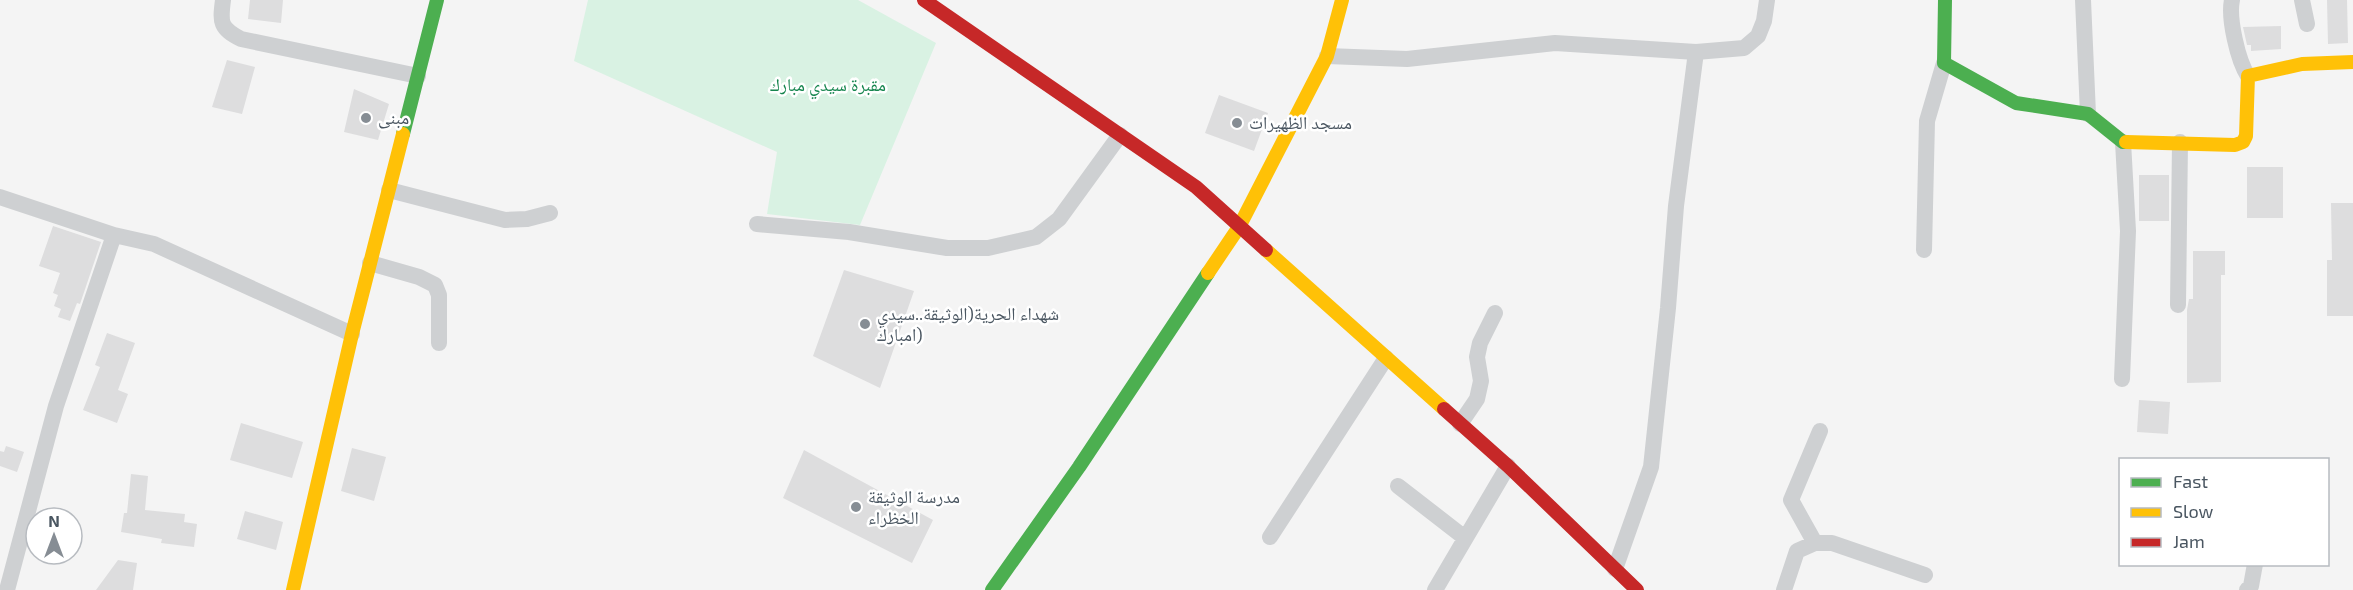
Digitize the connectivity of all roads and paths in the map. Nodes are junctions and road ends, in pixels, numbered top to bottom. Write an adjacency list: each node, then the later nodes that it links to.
1 (223, 0): 15 (street)
2 (437, 0): 15 (street)
3 (925, 0): 18 (street)
4 (1342, 0): 12 (street)
5 (1767, 0): 11 (street)
6 (1945, 0): 14 (street)
7 (2083, 0): 17 (street)
8 (2232, 0): 16 (street)
9 (2302, 0): 10 (street)
10 (2307, 24)
11 (1696, 52): 12 (street); 43 (street)
12 (1327, 56): 25 (street)
13 (2353, 62): 16 (street)
14 (1944, 63): 17 (street); 27 (street)
15 (418, 76): 21 (street)
16 (2248, 76): 20 (street)
17 (2088, 114): 19 (street)
18 (1120, 135): 24 (street); 25 (street)
19 (2123, 142): 20 (street); 34 (street)
20 (2180, 142): 29 (street)
21 (389, 190): 23 (street); 28 (street)
22 (0, 197): 26 (street)
23 (550, 213)
24 (757, 224)
25 (1239, 227): 33 (street); 47 (street)
26 (114, 235): 31 (street); 45 (street)
27 (1924, 250)
28 (370, 262): 31 (street); 32 (street)
29 (2178, 305)
30 (1496, 314): 35 (street)
31 (352, 334): 46 (street)
32 (439, 343)
33 (1386, 357): 35 (street); 39 (street)
34 (2122, 379)
35 (1460, 424): 37 (street)
36 (1820, 431): 41 (street)
37 (1508, 466): 40 (street); 43 (street)
38 (1398, 486): 40 (street)
39 (1270, 537)
40 (1465, 538): 48 (street)
41 (1815, 543): 44 (street); 50 (street)
42 (2255, 566): 51 (street)
43 (1615, 569): 49 (street)
44 (1925, 575)
45 (6, 590)
46 (294, 590)
47 (992, 590)
48 (1435, 590)
49 (1637, 590)
50 (1784, 590)
51 (2247, 590)

